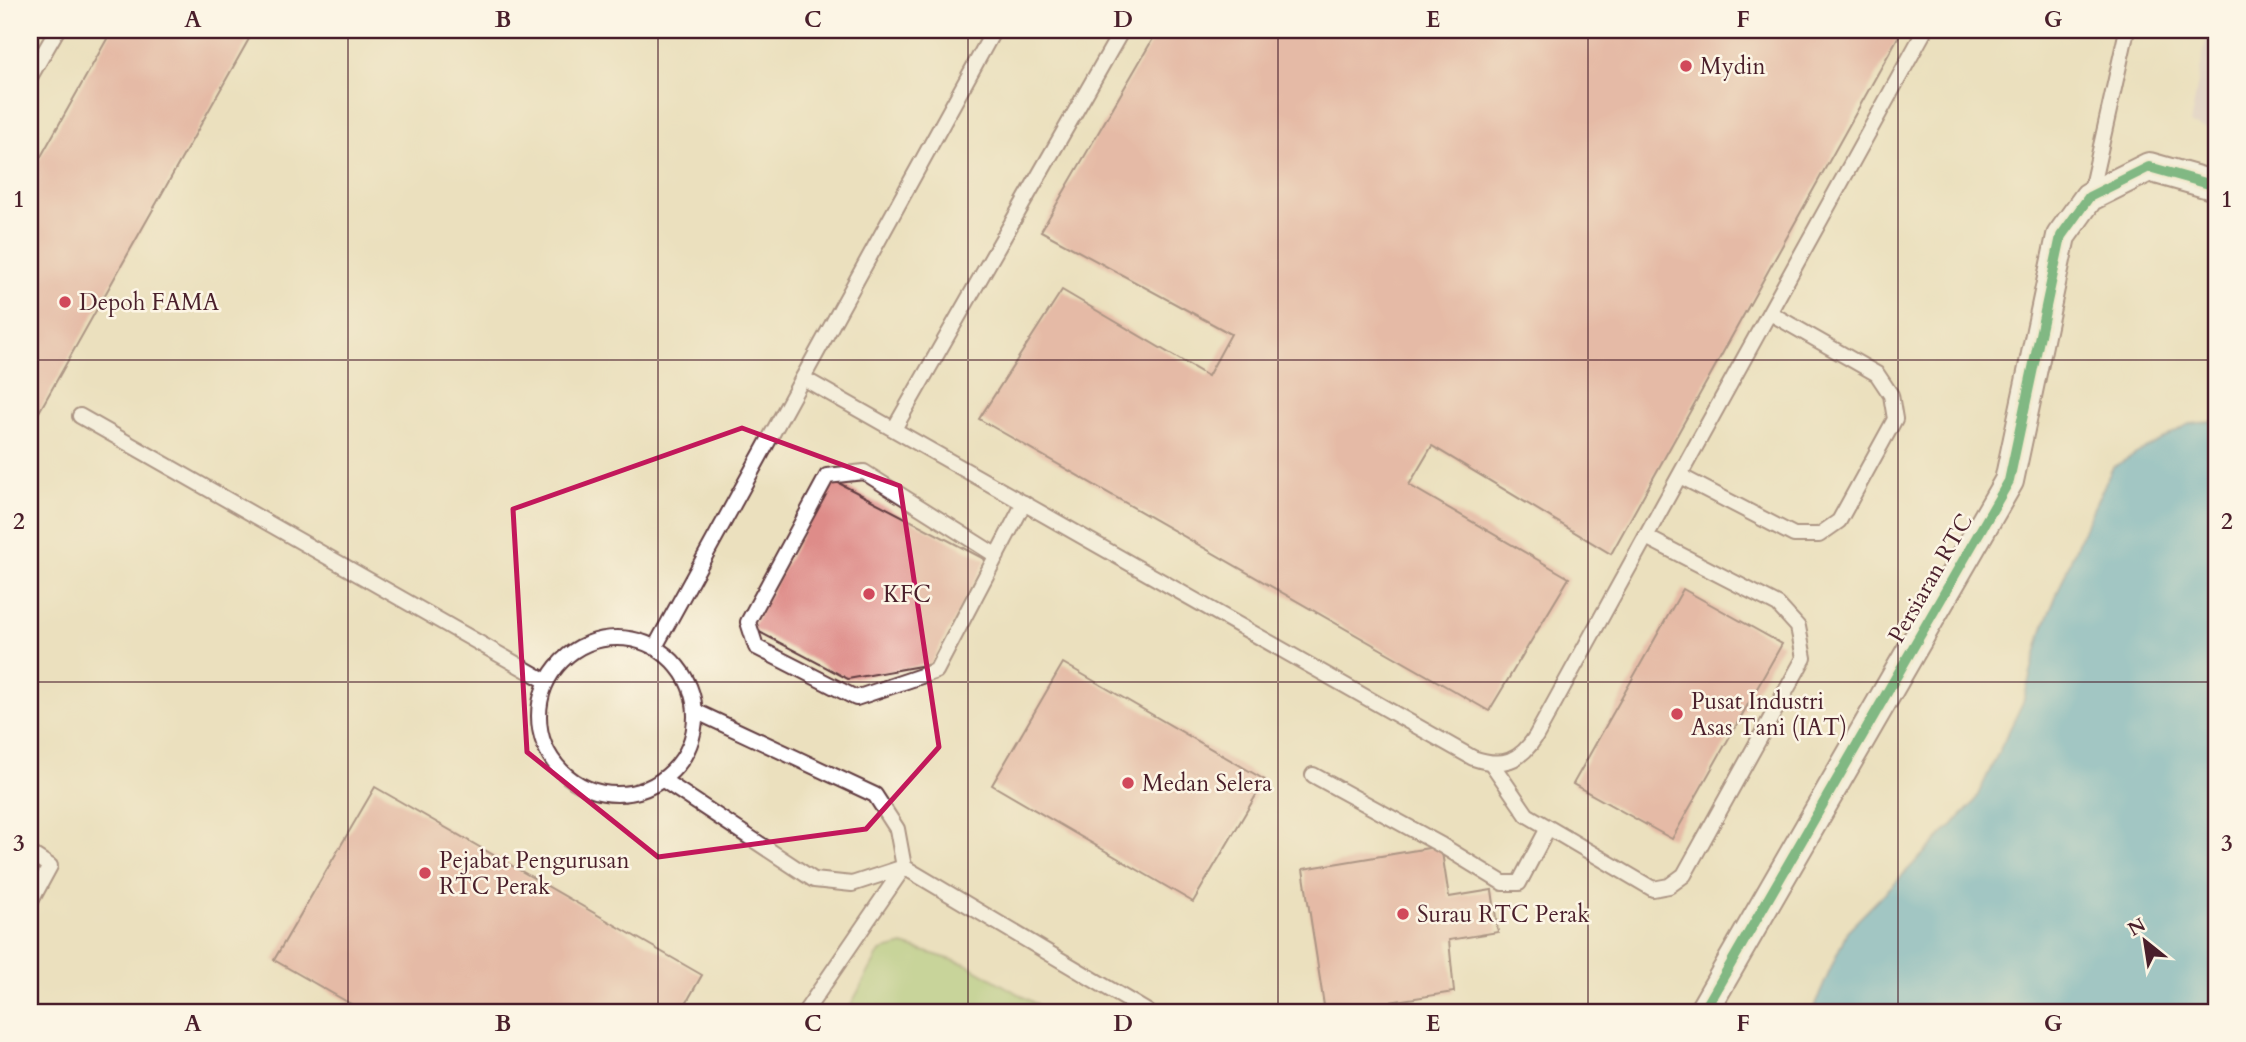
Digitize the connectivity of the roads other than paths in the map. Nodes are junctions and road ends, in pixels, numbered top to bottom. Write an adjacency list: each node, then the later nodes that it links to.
1 (57, 30): 6 (lane)
2 (994, 30): 10 (lane)
3 (1122, 30): 12 (lane)
4 (1925, 30): 9 (lane)
5 (2127, 30): 8 (lane)
6 (30, 77)
7 (2216, 186): 8 (street, Persiaran RTC)
8 (2090, 197): 29 (street, Persiaran RTC)
9 (1770, 313): 13 (lane); 13 (lane)
10 (803, 378): 12 (lane); 17 (lane)
11 (80, 416): 18 (lane)
12 (894, 429): 14 (lane)
13 (1680, 476): 15 (lane)
14 (1024, 503): 16 (lane); 20 (lane)
15 (1646, 537): 20 (lane); 23 (lane)
16 (997, 555): 16 (lane)
17 (655, 647): 18 (lane); 19 (lane)
18 (546, 681): 22 (lane)
19 (695, 711): 22 (lane); 25 (lane)
20 (1492, 764): 23 (lane)
21 (1313, 775): 23 (lane)
22 (663, 779): 25 (lane)
23 (1548, 828)
24 (30, 853): 26 (lane)
25 (904, 867): 27 (lane); 28 (lane)
26 (30, 903)
27 (805, 1012)
28 (1148, 1012)
29 (1703, 1012)

